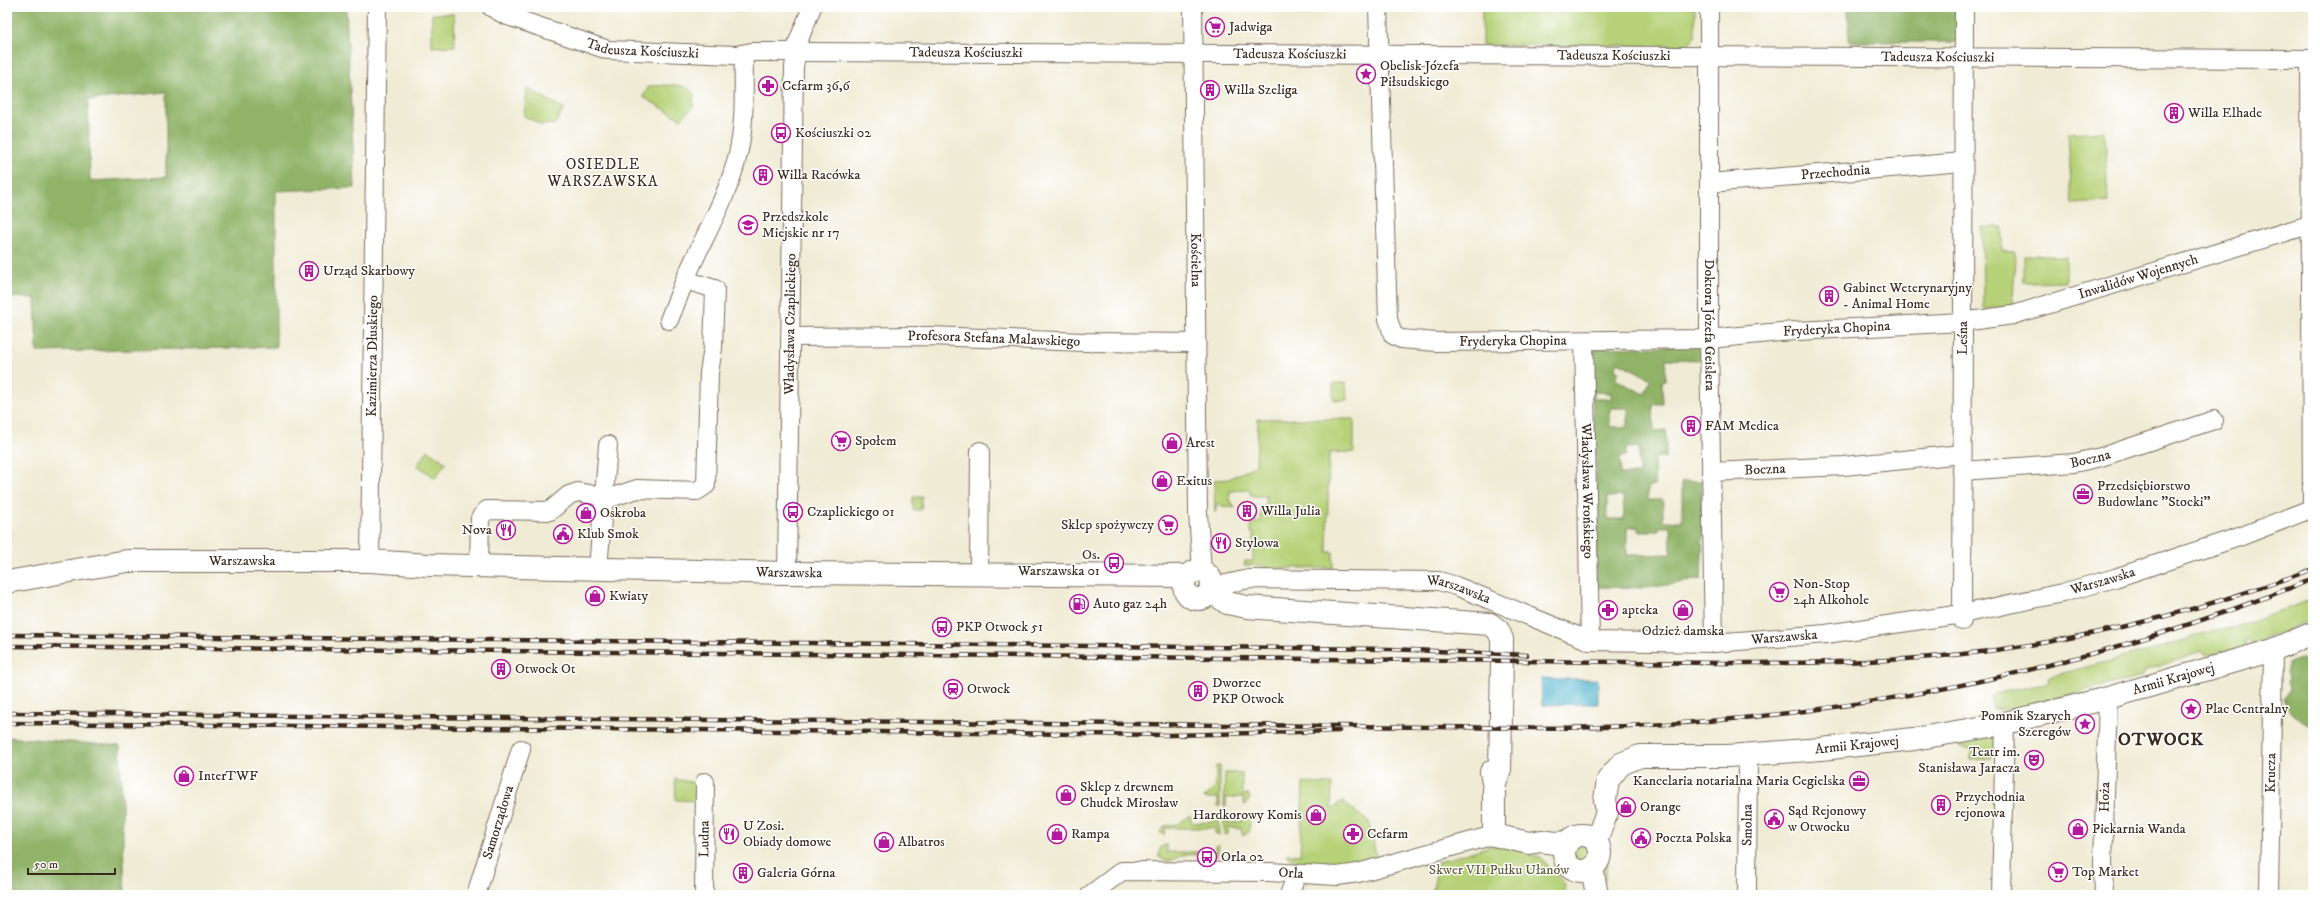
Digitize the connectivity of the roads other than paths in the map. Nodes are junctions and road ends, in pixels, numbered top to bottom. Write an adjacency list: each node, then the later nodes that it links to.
1 (377, 7): 32 (street, Kazimierza Dłuskiego)
2 (491, 7): 9 (street, Tadeusza Kościuszki)
3 (812, 7): 8 (street)
4 (1193, 7): 10 (street, Kościelna)
5 (1378, 7): 11 (street, Fryderyka Chopina)
6 (1709, 7): 12 (street, Doktora Józefa Geislera)
7 (1964, 7): 13 (street, Leśna)
8 (796, 52): 9 (street, Tadeusza Kościuszki); 10 (street, Tadeusza Kościuszki); 21 (street, Władysława Czaplickiego)
9 (744, 54): 18 (street)
10 (1194, 54): 11 (street, Tadeusza Kościuszki); 24 (street, Kościelna)
11 (1380, 55): 12 (street, Tadeusza Kościuszki); 23 (street, Fryderyka Chopina)
12 (1710, 55): 13 (street, Tadeusza Kościuszki); 16 (street, Doktora Józefa Geislera)
13 (1964, 58): 14 (street, Tadeusza Kościuszki); 15 (street, Leśna)
14 (2311, 59): 17 (street)
15 (1963, 162): 16 (street, Przechodnia); 20 (street, Leśna)
16 (1708, 183): 22 (street, Doktora Józefa Geislera)
17 (2312, 224): 20 (street, Inwalidów Wojennych); 31 (street)
18 (685, 280): 19 (street); 30 (street)
19 (669, 320)
20 (1962, 322): 22 (street, Fryderyka Chopina); 28 (street, Leśna)
21 (790, 337): 24 (street, Profesora Stefana Malawskiego); 35 (street, Władysława Czaplickiego)
22 (1709, 339): 23 (street, Fryderyka Chopina); 29 (street, Doktora Józefa Geislera)
23 (1584, 342): 43 (street, Władysława Wrońskiego)
24 (1197, 343): 39 (street, Kościelna)
25 (2214, 420): 28 (street, Boczna)
26 (608, 445): 30 (street)
27 (980, 451): 36 (street)
28 (1962, 463): 29 (street, Boczna); 41 (street, Leśna)
29 (1711, 472): 44 (street, Doktora Józefa Geislera)
30 (604, 496): 33 (street); 34 (street)
31 (2312, 509): 41 (street, Warszawska)
32 (370, 561): 33 (main road, Warszawska); 38 (main road, Warszawska)
33 (478, 565): 34 (main road, Warszawska)
34 (598, 570): 35 (main road, Warszawska)
35 (787, 573): 36 (main road, Warszawska)
36 (979, 574): 39 (main road, Warszawska)
37 (1250, 579): 39 (street, Warszawska); 40 (street); 43 (street, Warszawska)
38 (7, 582)
39 (1200, 583): 40 (main road, Warszawska)
40 (1247, 607): 51 (main road, Warszawska)
41 (1962, 618): 44 (street, Warszawska)
42 (2313, 633): 45 (main road, Armii Krajowej)
43 (1590, 641): 44 (street, Warszawska)
44 (1714, 643)
45 (2273, 650): 46 (main road, Armii Krajowej); 63 (street, Krucza)
46 (2108, 698): 47 (main road, Armii Krajowej); 62 (street, Hoża)
47 (2005, 723): 49 (main road, Armii Krajowej); 61 (street)
48 (520, 749): 54 (street, Samorządowa)
49 (1748, 755): 52 (main road, Armii Krajowej); 60 (street, Smolna)
50 (705, 782): 55 (street, Ludna)
51 (1494, 835): 52 (main road, Orla); 53 (street, Orla)
52 (1581, 852): 58 (main road); 59 (main road)
53 (1297, 874): 56 (street, Orla); 57 (street)
54 (476, 895)
55 (704, 895)
56 (1090, 895)
57 (1289, 895)
58 (1587, 895)
59 (1597, 895)
60 (1746, 895)
61 (2001, 895)
62 (2104, 895)
63 (2270, 895)

